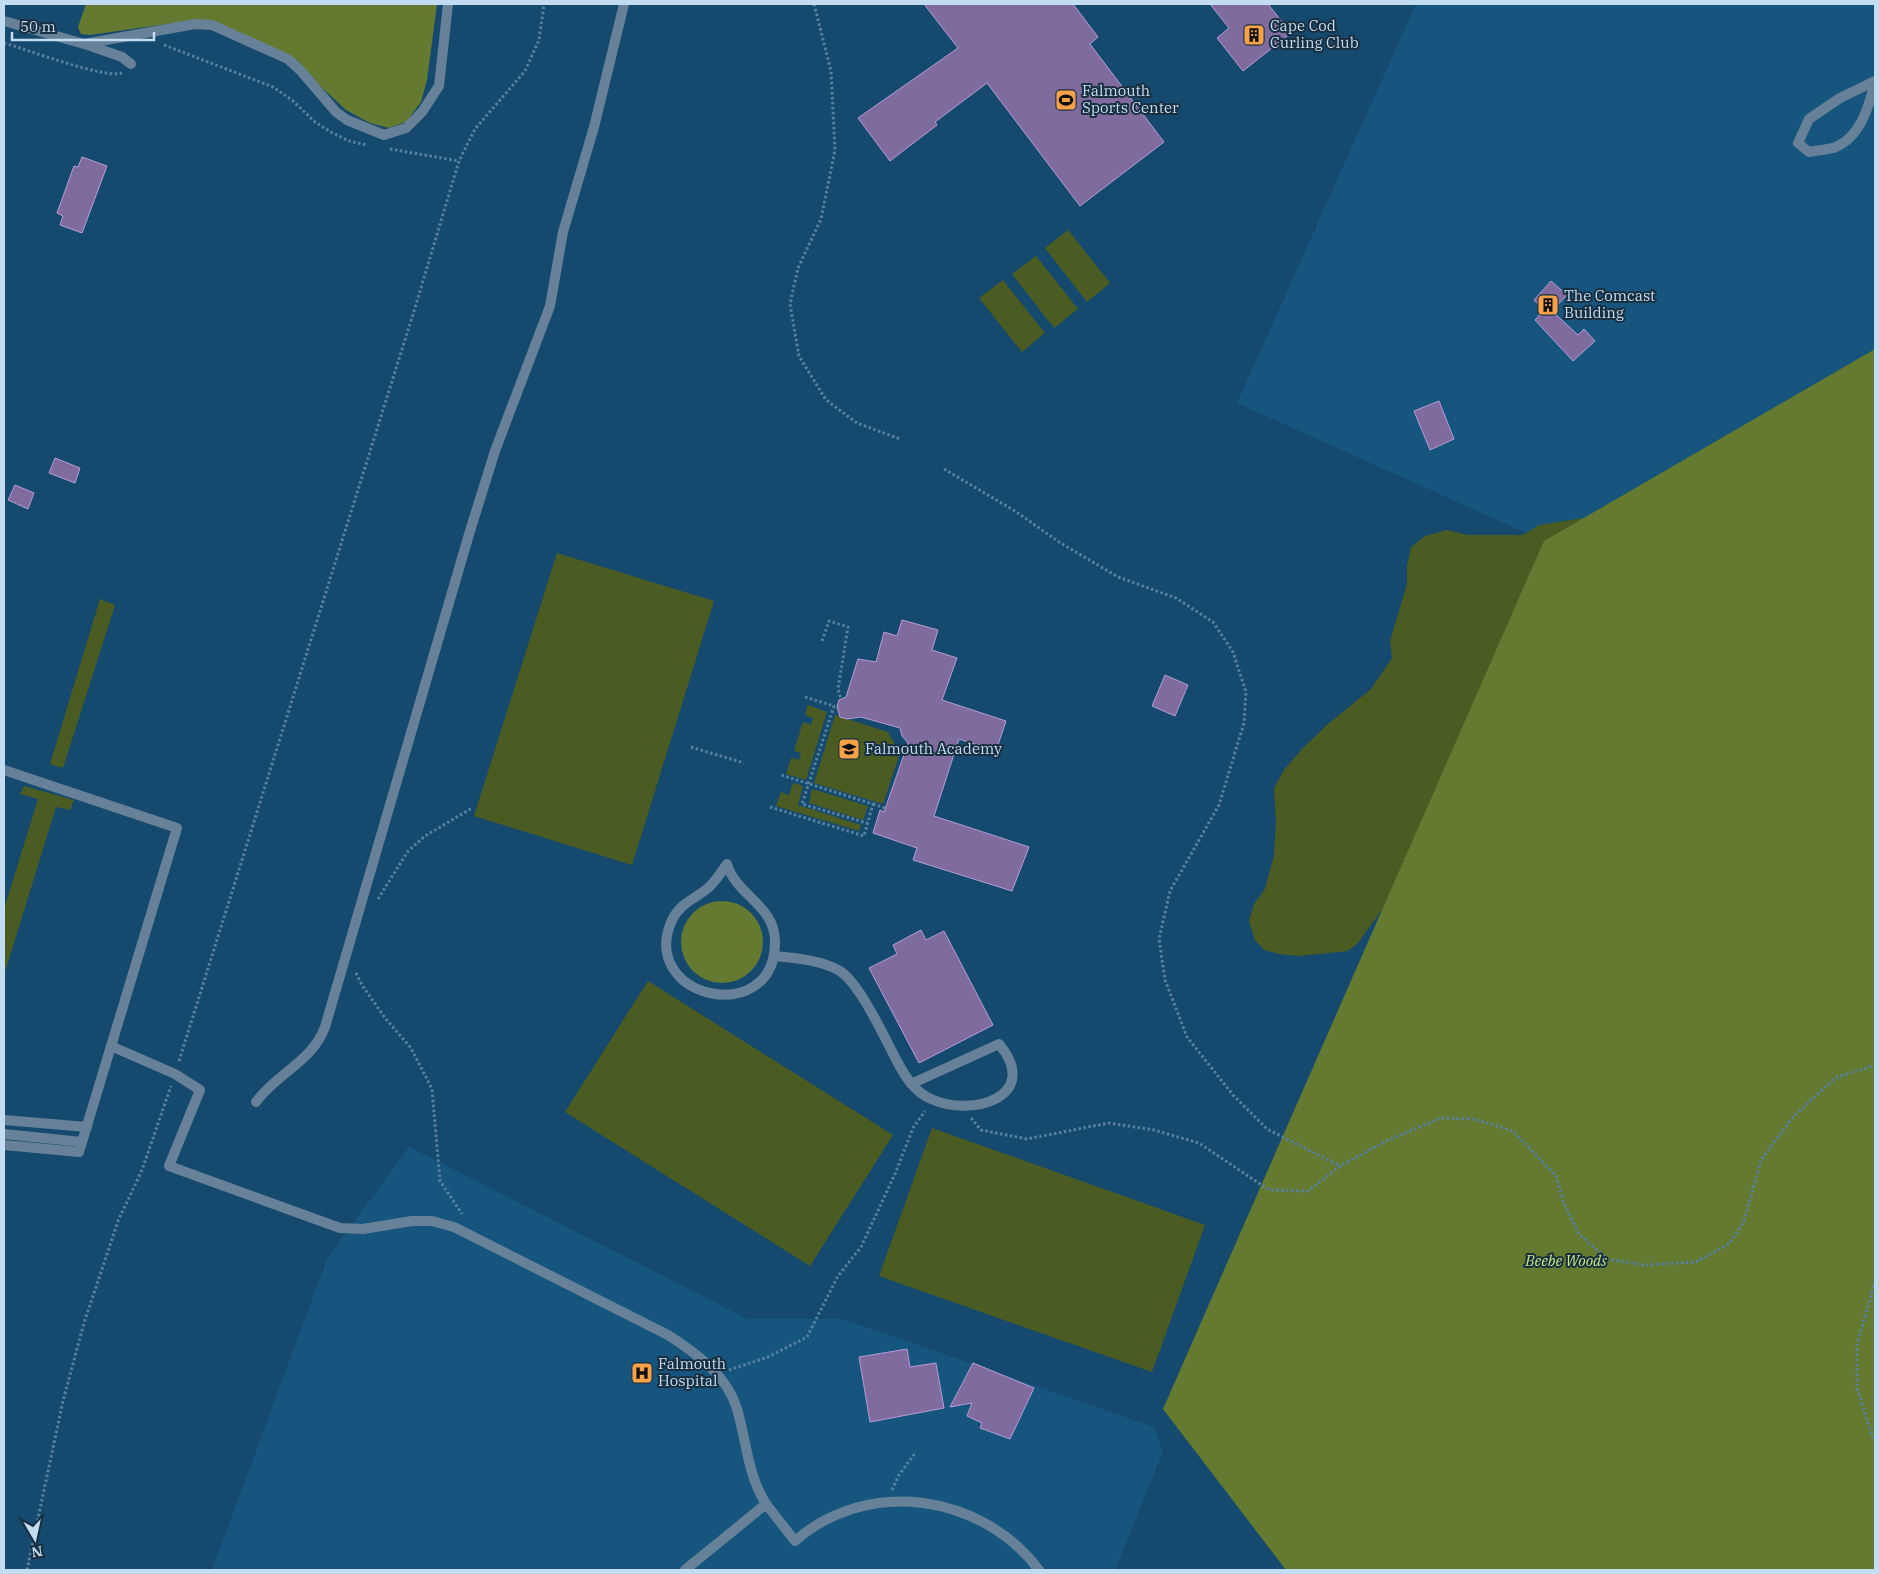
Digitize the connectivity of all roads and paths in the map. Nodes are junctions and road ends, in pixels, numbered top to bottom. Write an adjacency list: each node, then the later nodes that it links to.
1 (448, 4): 7 (street)
2 (544, 4): 13 (path)
3 (624, 4): 29 (street)
4 (814, 4): 14 (path)
5 (4, 21): 7 (street)
6 (4, 43): 9 (path)
7 (84, 44): 9 (street)
8 (155, 45): 11 (path)
9 (131, 64)
10 (1875, 82): 10 (street)
11 (371, 146)
12 (381, 148): 13 (path)
13 (459, 161): 33 (path)
14 (900, 439)
15 (944, 469): 45 (path)
16 (822, 641): 18 (path)
17 (805, 697): 23 (path)
18 (841, 699)
19 (691, 747): 20 (path)
20 (744, 763)
21 (4, 770): 32 (street)
22 (780, 775): 23 (path)
23 (809, 784): 24 (path); 28 (path)
24 (873, 804): 27 (path); 28 (path)
25 (770, 807): 28 (path)
26 (472, 808): 29 (path)
27 (885, 808)
28 (867, 823)
29 (358, 919): 30 (street)
30 (347, 954): 38 (street); 46 (path)
31 (774, 956): 31 (street); 35 (street)
32 (111, 1046): 41 (street); 48 (street)
33 (179, 1062)
34 (1875, 1065): 45 (path)
35 (911, 1084): 37 (street); 39 (street)
36 (171, 1085): 53 (path)
37 (932, 1100): 39 (street); 48 (path)
38 (256, 1102)
39 (963, 1107): 45 (path)
40 (4, 1120): 41 (street)
41 (87, 1127): 44 (street)
42 (4, 1134): 44 (street)
43 (4, 1145): 44 (street)
44 (81, 1147)
45 (1340, 1166)
46 (465, 1217)
47 (1875, 1281): 49 (path)
48 (717, 1375): 52 (street)
49 (1875, 1441)
50 (916, 1452): 51 (path)
51 (892, 1490)
52 (766, 1504): 54 (street); 55 (street)
53 (27, 1570)
54 (685, 1570)
55 (1039, 1570)

